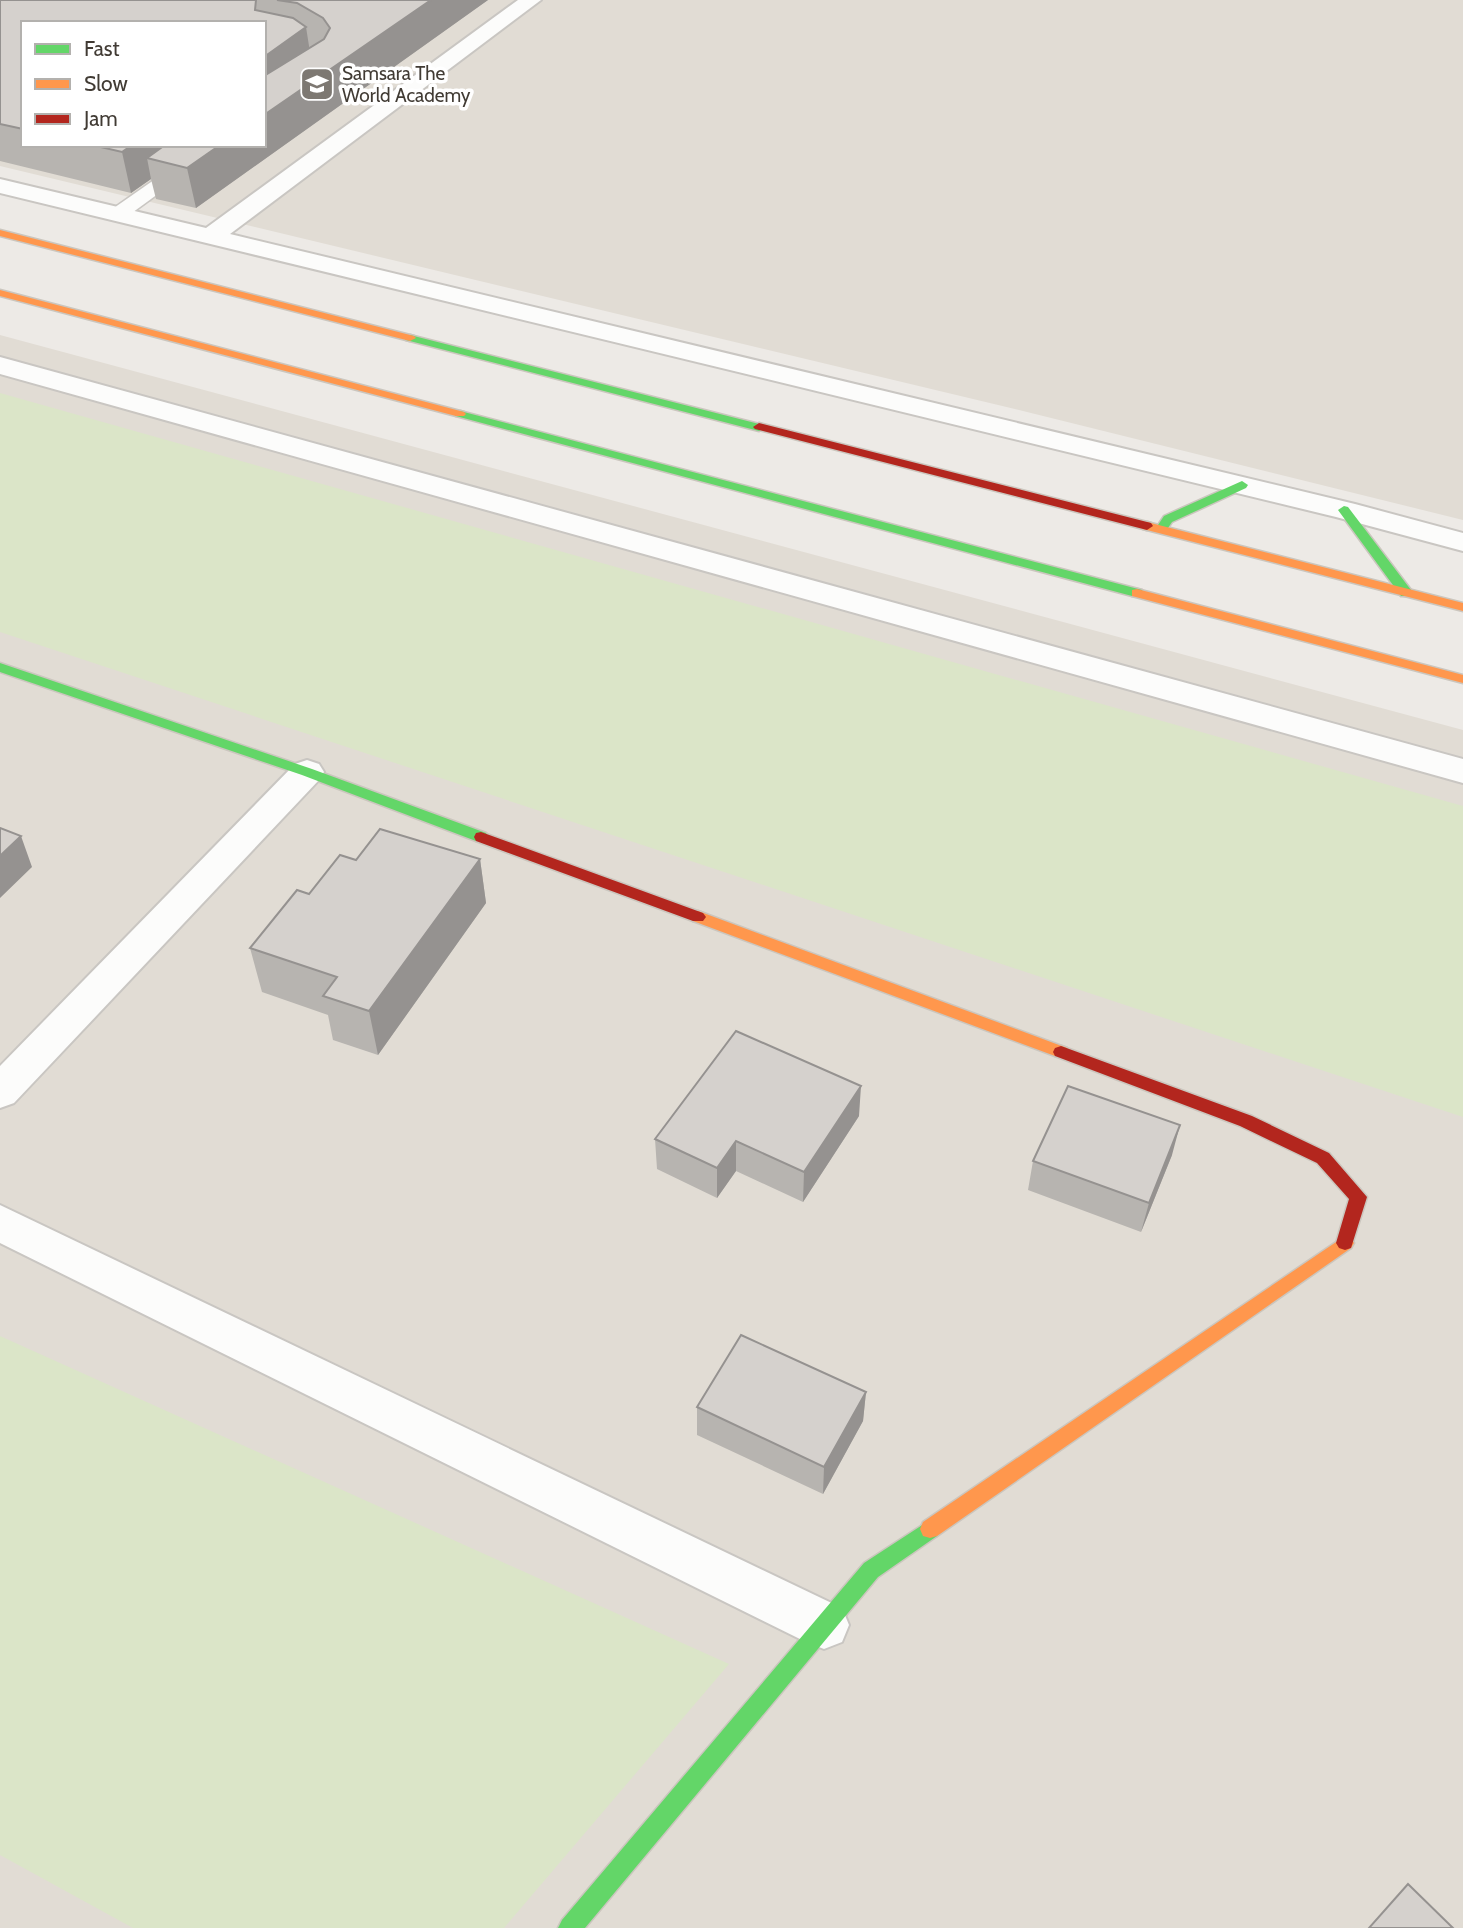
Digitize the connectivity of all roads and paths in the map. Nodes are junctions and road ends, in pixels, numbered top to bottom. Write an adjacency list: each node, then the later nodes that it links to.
1 (531, 0): 6 (street)
2 (213, 147): 4 (lane)
3 (0, 186): 4 (street)
4 (118, 214): 6 (street)
5 (0, 233): 11 (street)
6 (211, 236): 9 (street)
7 (0, 293): 16 (street)
8 (0, 365): 17 (street)
9 (1242, 485): 10 (street); 11 (street)
10 (1344, 510): 12 (street); 13 (street)
11 (1161, 528): 13 (street)
12 (1463, 542)
13 (1406, 593): 14 (street)
14 (1463, 607)
15 (0, 667): 18 (street)
16 (1463, 680)
17 (1463, 771)
18 (307, 772): 19 (street); 21 (street)
19 (0, 1092)
20 (0, 1223): 21 (street)
21 (824, 1625): 22 (street)
22 (570, 1928)

